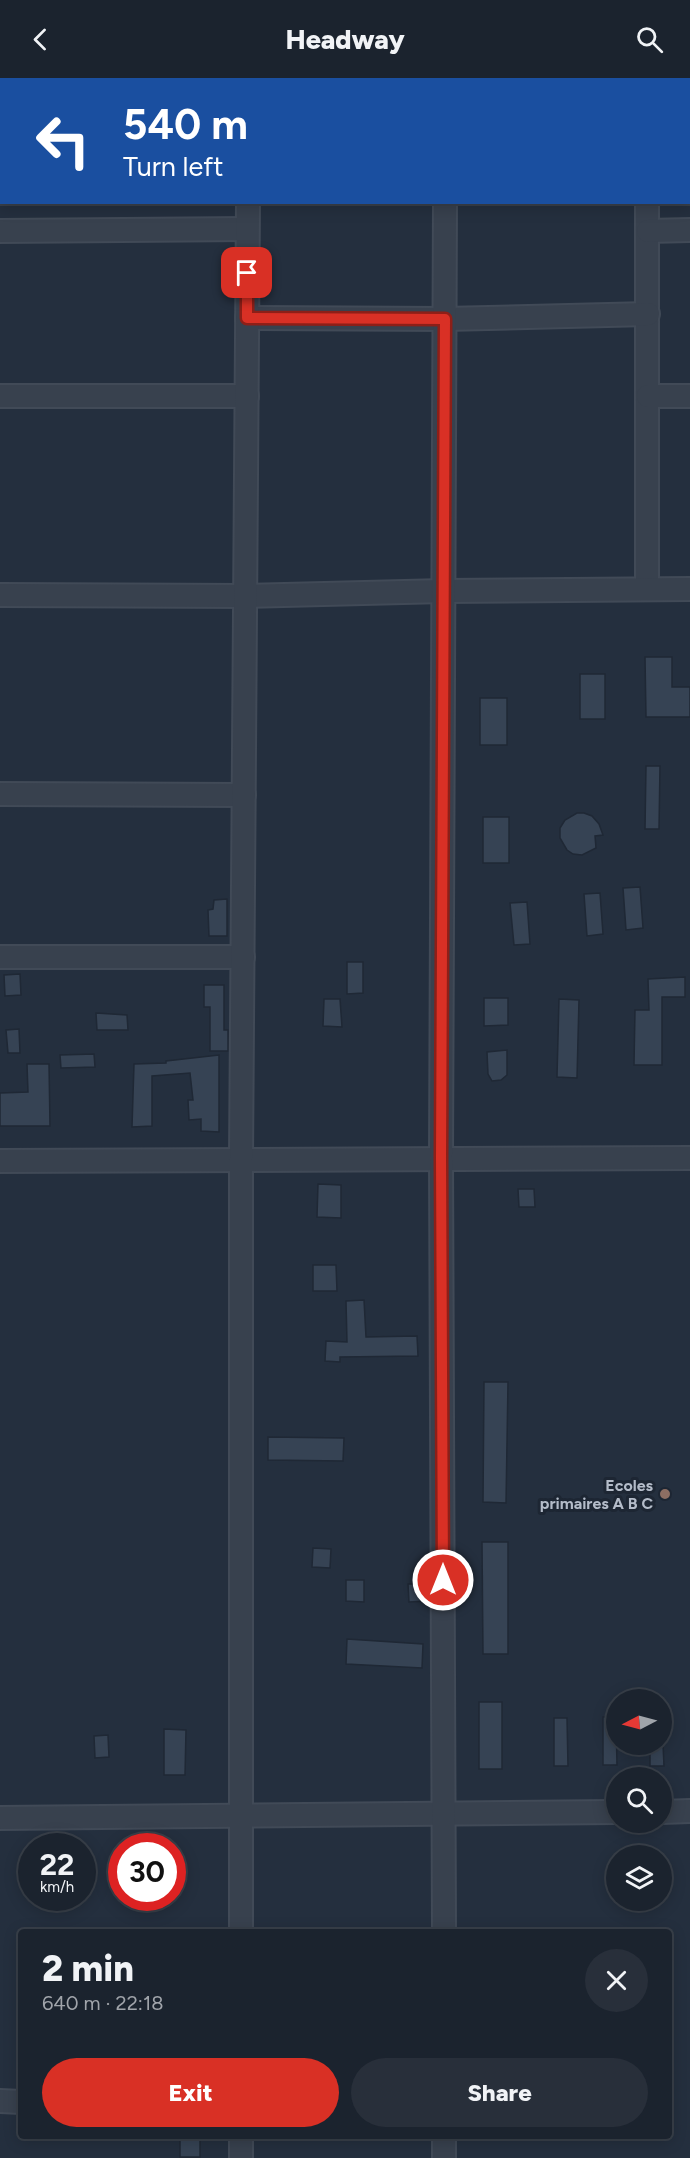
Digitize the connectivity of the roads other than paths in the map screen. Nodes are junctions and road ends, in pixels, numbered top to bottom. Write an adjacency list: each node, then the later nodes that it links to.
1 (248, 204): 4 (street)
2 (445, 204): 10 (street)
3 (647, 204): 7 (street)
4 (247, 229): 6 (street); 9 (street)
5 (690, 230): 7 (street)
6 (0, 231)
7 (648, 231): 8 (street)
8 (648, 314): 10 (street); 13 (street)
9 (247, 318): 10 (street); 12 (street)
10 (445, 319): 17 (street)
11 (0, 396): 12 (street)
12 (247, 396): 19 (street)
13 (648, 396): 14 (street); 15 (street)
14 (690, 396)
15 (647, 589): 16 (street); 17 (street)
16 (690, 589)
17 (444, 591): 19 (street); 24 (street)
18 (0, 595): 19 (street)
19 (246, 596): 21 (street)
20 (0, 794): 21 (street)
21 (244, 795): 23 (street)
22 (0, 957): 23 (street)
23 (243, 957): 26 (street)
24 (441, 1158): 25 (street); 26 (street); 31 (street)
25 (690, 1158)
26 (241, 1160): 27 (street); 32 (street)
27 (0, 1161)
28 (690, 1811): 30 (street)
29 (606, 1812): 31 (street)
30 (672, 1812)
31 (444, 1815): 32 (street); 35 (street)
32 (241, 1817): 33 (street); 34 (street)
33 (0, 1818)
34 (241, 1929)
35 (444, 1929)
36 (0, 2102): 37 (street)
37 (18, 2102)
38 (241, 2139): 40 (street)
39 (444, 2139): 41 (street)
40 (240, 2158)
41 (444, 2158)

